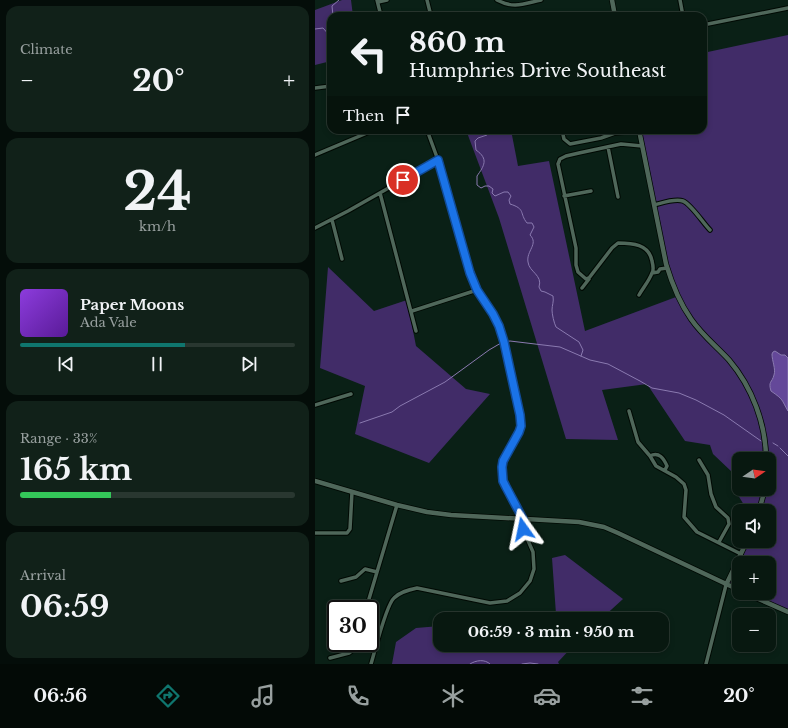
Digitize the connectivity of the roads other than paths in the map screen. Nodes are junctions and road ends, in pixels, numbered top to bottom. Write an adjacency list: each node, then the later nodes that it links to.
1 (387, 0): 7 (street)
2 (427, 0): 10 (street)
3 (497, 0): 4 (street)
4 (541, 0)
5 (612, 0): 11 (main road)
6 (680, 0): 12 (street)
7 (378, 1): 9 (street)
8 (788, 8): 13 (street)
9 (380, 12)
10 (430, 12)
11 (614, 12)
12 (682, 12)
13 (707, 24)
14 (327, 86): 15 (street)
15 (315, 88)
16 (365, 134): 23 (street)
17 (428, 134): 24 (street)
18 (563, 134): 19 (street)
19 (608, 134)
20 (640, 134): 21 (main road)
21 (642, 146): 22 (street); 29 (main road)
22 (609, 147): 27 (street); 28 (street)
23 (315, 155)
24 (438, 160): 26 (street); 40 (street)
25 (591, 191): 27 (street)
26 (380, 193): 30 (street); 42 (street)
27 (564, 196): 38 (street)
28 (618, 197)
29 (654, 205): 31 (street); 35 (main road)
30 (332, 220): 32 (street); 33 (street)
31 (711, 223)
32 (315, 228)
33 (342, 259)
34 (653, 266): 36 (street); 37 (street); 38 (street)
35 (667, 268): 36 (street); 47 (main road)
36 (660, 270): 37 (street)
37 (652, 273): 41 (street)
38 (589, 278): 39 (street)
39 (582, 288)
40 (477, 290): 42 (street); 54 (street)
41 (639, 295)
42 (412, 311): 43 (street)
43 (416, 331)
44 (351, 394): 45 (street)
45 (315, 405)
46 (629, 411): 48 (street)
47 (766, 452)
48 (651, 456): 50 (street); 50 (street)
49 (699, 460): 56 (street)
50 (665, 470): 56 (street)
51 (315, 482): 52 (main road)
52 (352, 492): 53 (main road); 55 (street)
53 (397, 505): 54 (main road); 59 (street)
54 (523, 519): 61 (main road); 68 (street)
55 (315, 533)
56 (719, 542): 58 (street)
57 (744, 548): 58 (main road)
58 (741, 554): 61 (main road)
59 (377, 572): 60 (street); 63 (street)
60 (341, 581)
61 (726, 585): 62 (main road); 69 (street)
62 (732, 587)
63 (369, 600)
64 (761, 600): 65 (main road)
65 (788, 612)
66 (350, 652): 67 (street)
67 (330, 658)
68 (371, 664)
69 (706, 664)

